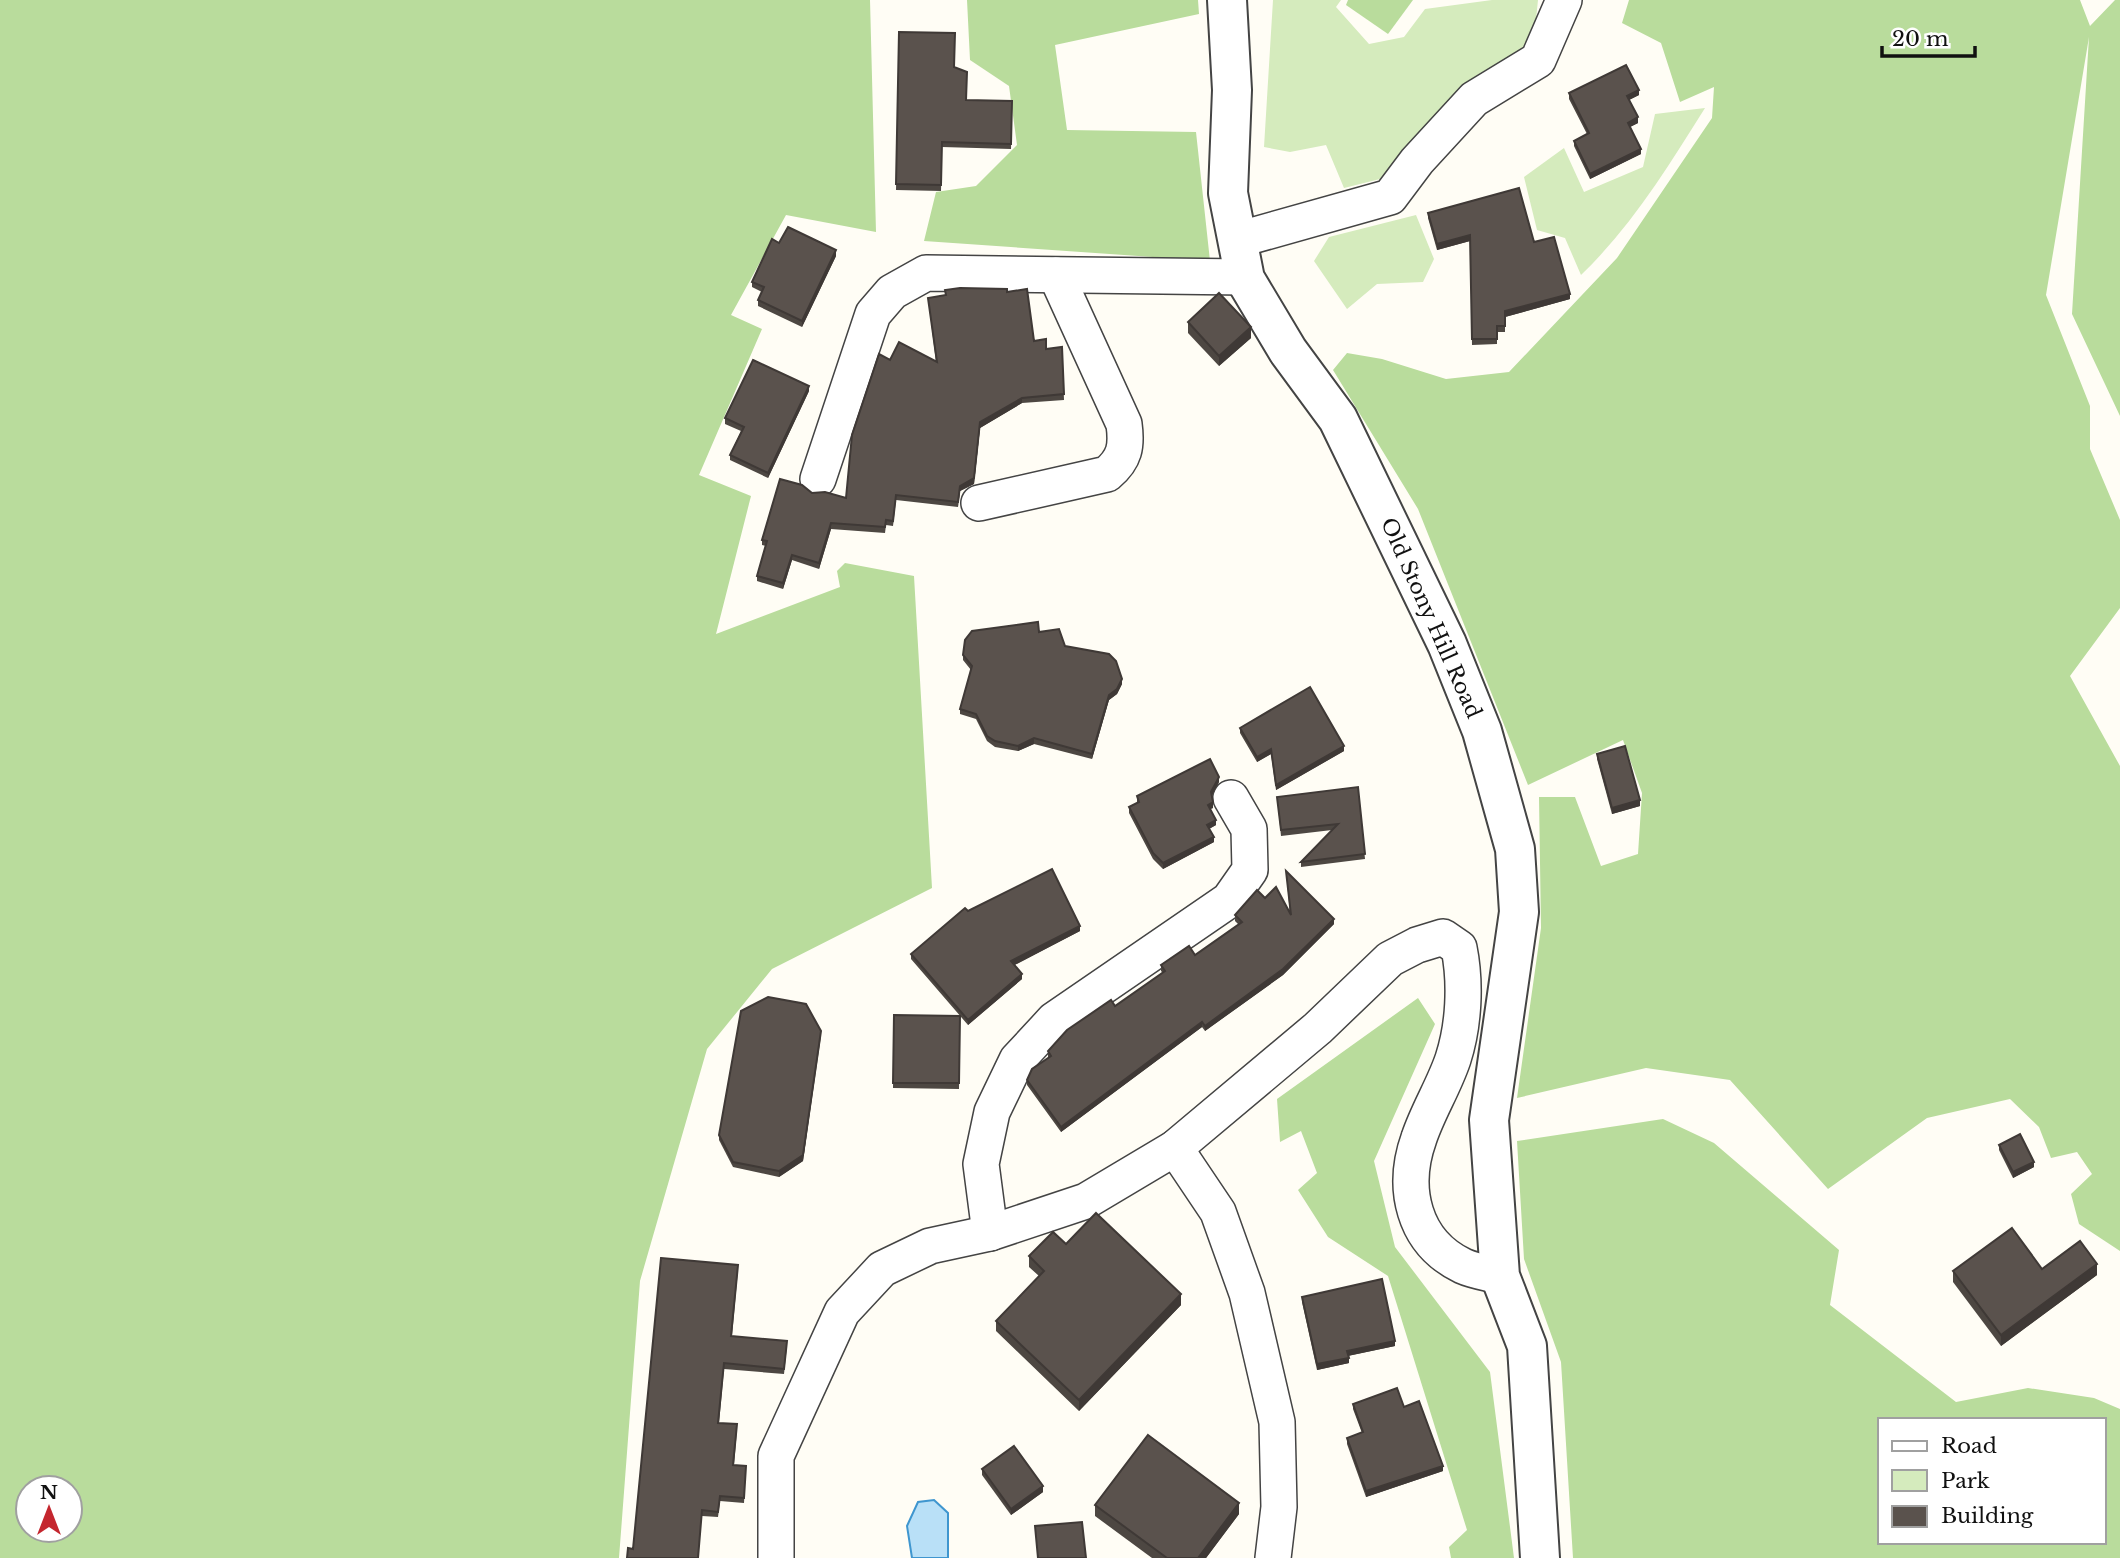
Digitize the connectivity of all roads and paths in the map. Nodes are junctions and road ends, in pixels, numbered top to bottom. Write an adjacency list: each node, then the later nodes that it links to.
1 (1227, 0): 3 (street, Old Stony Hill Road)
2 (1564, 0): 3 (street)
3 (1237, 240): 5 (street, Old Stony Hill Road)
4 (1056, 275): 5 (street); 6 (street); 7 (street)
5 (1245, 277): 11 (street, Old Stony Hill Road)
6 (818, 479)
7 (979, 503)
8 (1231, 798): 10 (street)
9 (1175, 1149): 10 (street); 11 (street); 13 (street)
10 (990, 1233): 12 (street)
11 (1500, 1276): 14 (street, Old Stony Hill Road)
12 (776, 1558)
13 (1273, 1558)
14 (1540, 1558)

